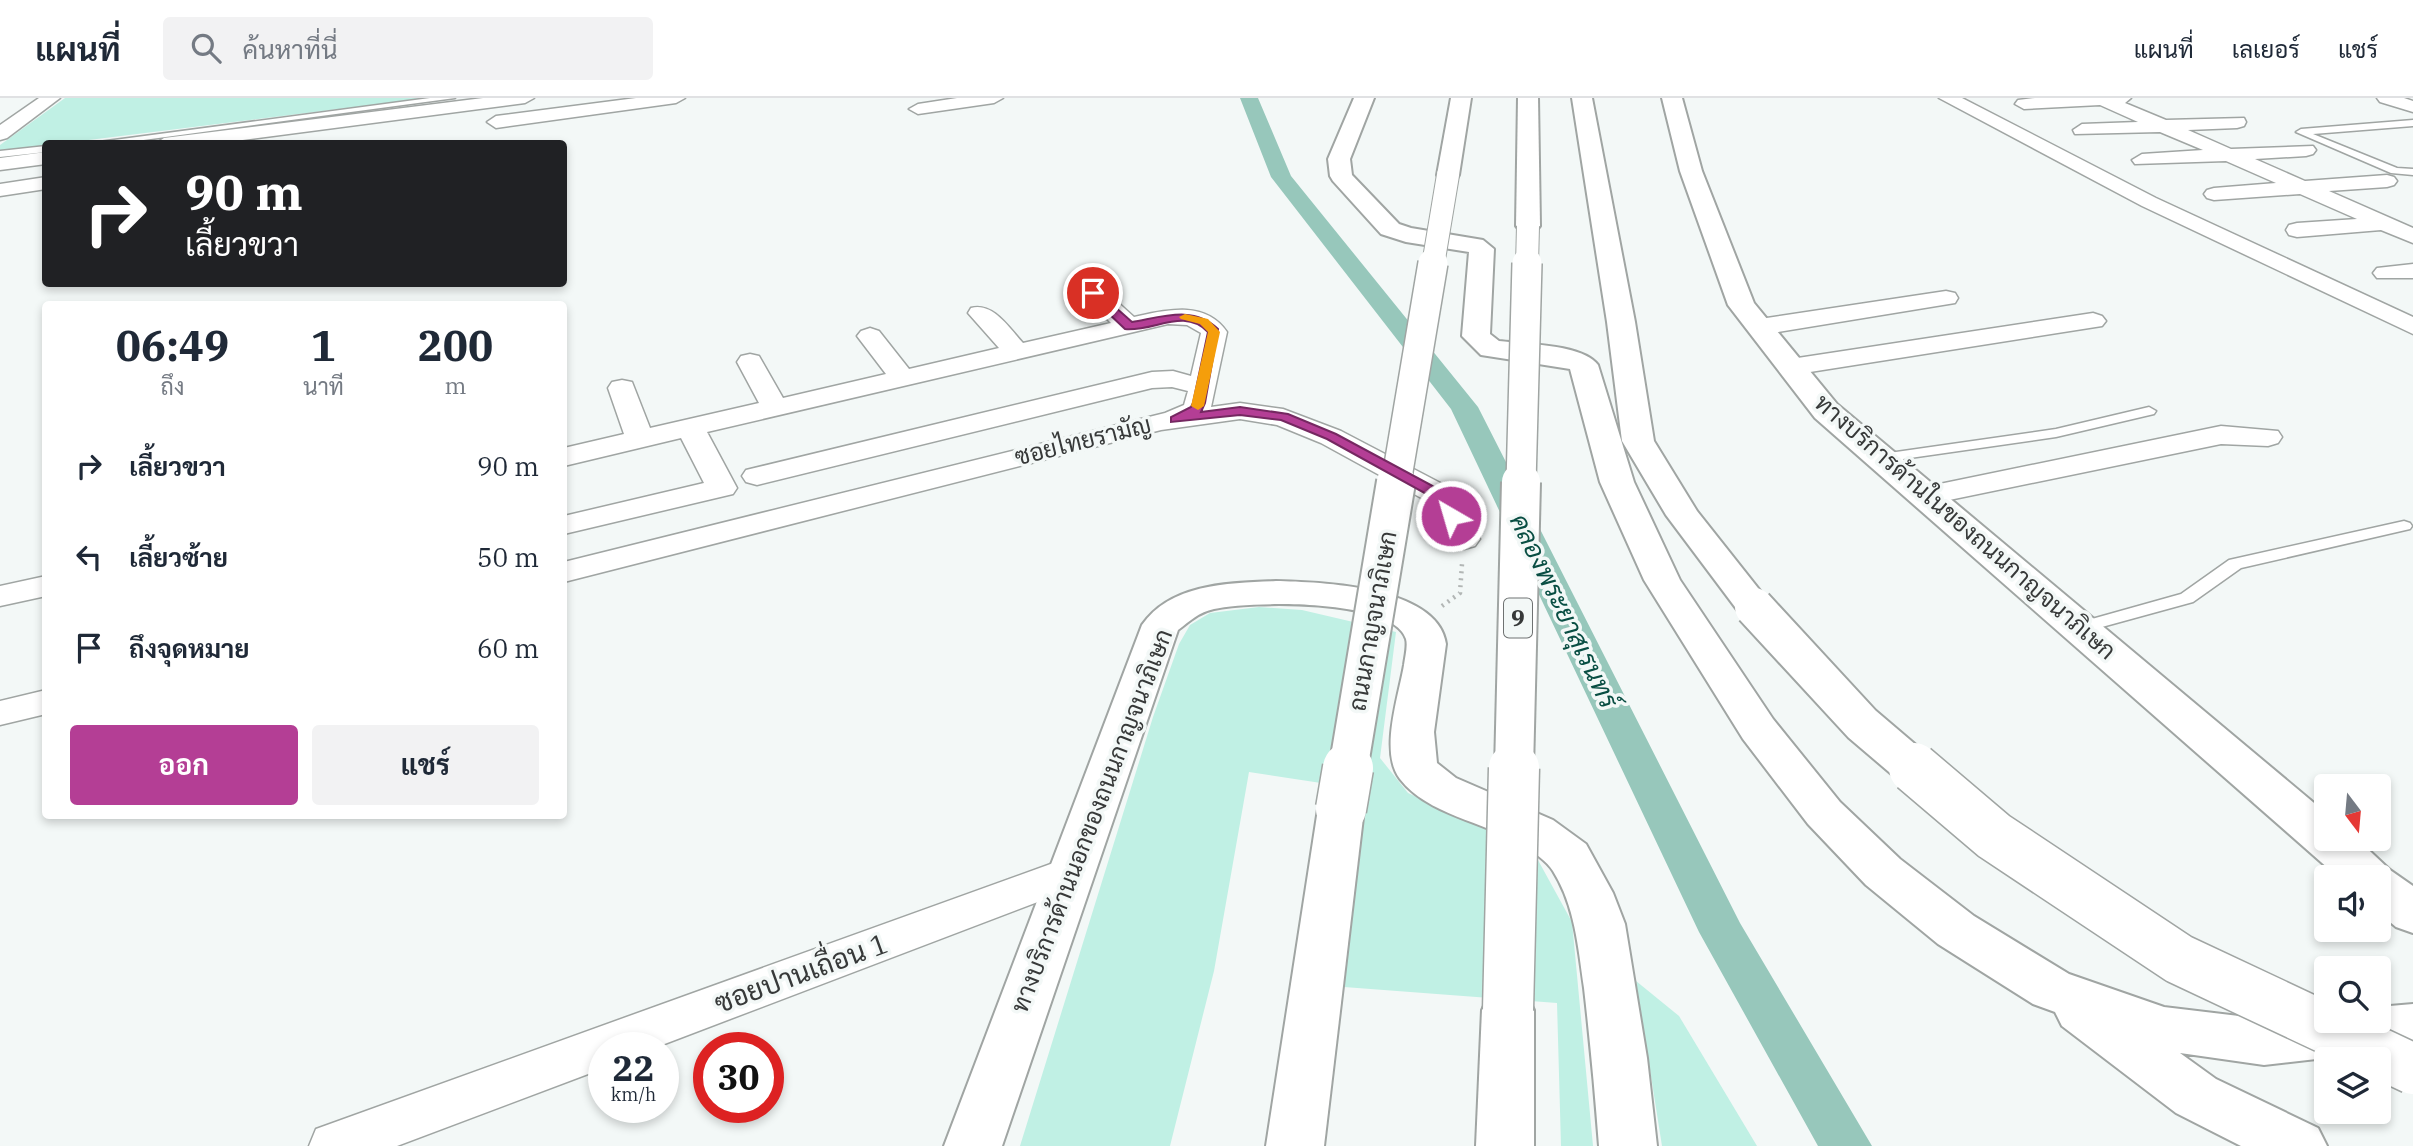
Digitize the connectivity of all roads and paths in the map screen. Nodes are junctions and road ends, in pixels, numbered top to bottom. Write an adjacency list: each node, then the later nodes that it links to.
1 (51, 98): 23 (street)
2 (525, 98): 25 (street)
3 (676, 98): 14 (street)
4 (994, 98): 17 (street)
5 (1364, 98): 83 (main road)
6 (1461, 98): 88 (main road, ถนนกาญจนาภิเษก, bridge)
7 (1528, 98): 89 (main road, 9, bridge)
8 (1582, 98): 85 (main road, bridge)
9 (1672, 98): 51 (main road, ทางบริการด้านในของถนนกาญจนาภิเษก)
10 (1948, 98): 50 (street)
11 (2129, 98): 13 (street)
12 (2386, 98): 16 (street)
13 (2101, 99): 15 (street); 21 (street)
14 (580, 104): 18 (street)
15 (2024, 104)
16 (2413, 107)
17 (918, 109)
18 (464, 115): 24 (lane)
19 (2237, 122): 21 (street)
20 (2413, 124): 33 (lane)
21 (2159, 126): 22 (street); 29 (street)
22 (2082, 130)
23 (0, 134)
24 (140, 140)
25 (195, 140)
26 (42, 150): 28 (lane)
27 (2305, 150): 29 (street)
28 (0, 155)
29 (2226, 155): 31 (street); 36 (street)
30 (42, 159): 32 (street)
31 (2142, 160)
32 (0, 164)
33 (2413, 172)
34 (2387, 181): 36 (street)
35 (42, 184): 37 (street)
36 (2300, 187): 38 (street); 40 (street)
37 (0, 190)
38 (2214, 194)
39 (2413, 222): 40 (street)
40 (2385, 223): 41 (street); 42 (street)
41 (2297, 230)
42 (2413, 236)
43 (2413, 271): 44 (street)
44 (2385, 273)
45 (1093, 293): 49 (street)
46 (1946, 298): 51 (street)
47 (980, 313): 53 (street)
48 (2093, 321): 55 (street)
49 (1129, 326): 53 (street); 57 (street)
50 (2413, 326)
51 (1760, 327): 55 (main road, ทางบริการด้านในของถนนกาญจนาภิเษก)
52 (870, 336): 56 (street)
53 (1017, 352): 56 (street)
54 (750, 362): 59 (street)
55 (1791, 367): 66 (main road, ทางบริการด้านในของถนนกาญจนาภิเษก)
56 (902, 379): 59 (street)
57 (1203, 387): 61 (street); 67 (street)
58 (622, 388): 64 (street)
59 (775, 408): 62 (street)
60 (2149, 411): 66 (lane)
61 (1175, 419): 71 (street, ซอยไทยรามัญ); 72 (street, ซอยไทยรามัญ)
62 (690, 428): 64 (street); 69 (street)
63 (2268, 437): 68 (street)
64 (640, 440): 65 (street)
65 (567, 456)
66 (1882, 458): 68 (main road, ทางบริการด้านในของถนนกาญจนาภิเษก)
67 (757, 477)
68 (1925, 496): 76 (main road, ทางบริการด้านในของถนนกาญจนาภิเษก)
69 (567, 524)
70 (2404, 526): 76 (lane)
71 (1464, 539): 75 (path)
72 (567, 571)
73 (42, 587): 74 (street)
74 (0, 596)
75 (1417, 623): 80 (main road, ทางบริการด้านนอกของถนนกาญจนาภิเษก); 90 (main road)
76 (2080, 628): 79 (main road, ทางบริการด้านในของถนนกาญจนาภิเษก)
77 (42, 703): 78 (street)
78 (0, 713)
79 (2356, 865)
80 (1070, 873): 86 (street, ซอยปานเถื่อน 1); 87 (main road, ทางบริการด้านนอกของถนนกาญจนาภิเษก)
81 (2391, 895): 82 (main road)
82 (2413, 914)
83 (2051, 989): 84 (main road); 91 (main road)
84 (2413, 1026)
85 (2413, 1069)
86 (335, 1146)
87 (973, 1146)
88 (1295, 1146)
89 (1505, 1146)
90 (1628, 1146)
91 (2298, 1146)

